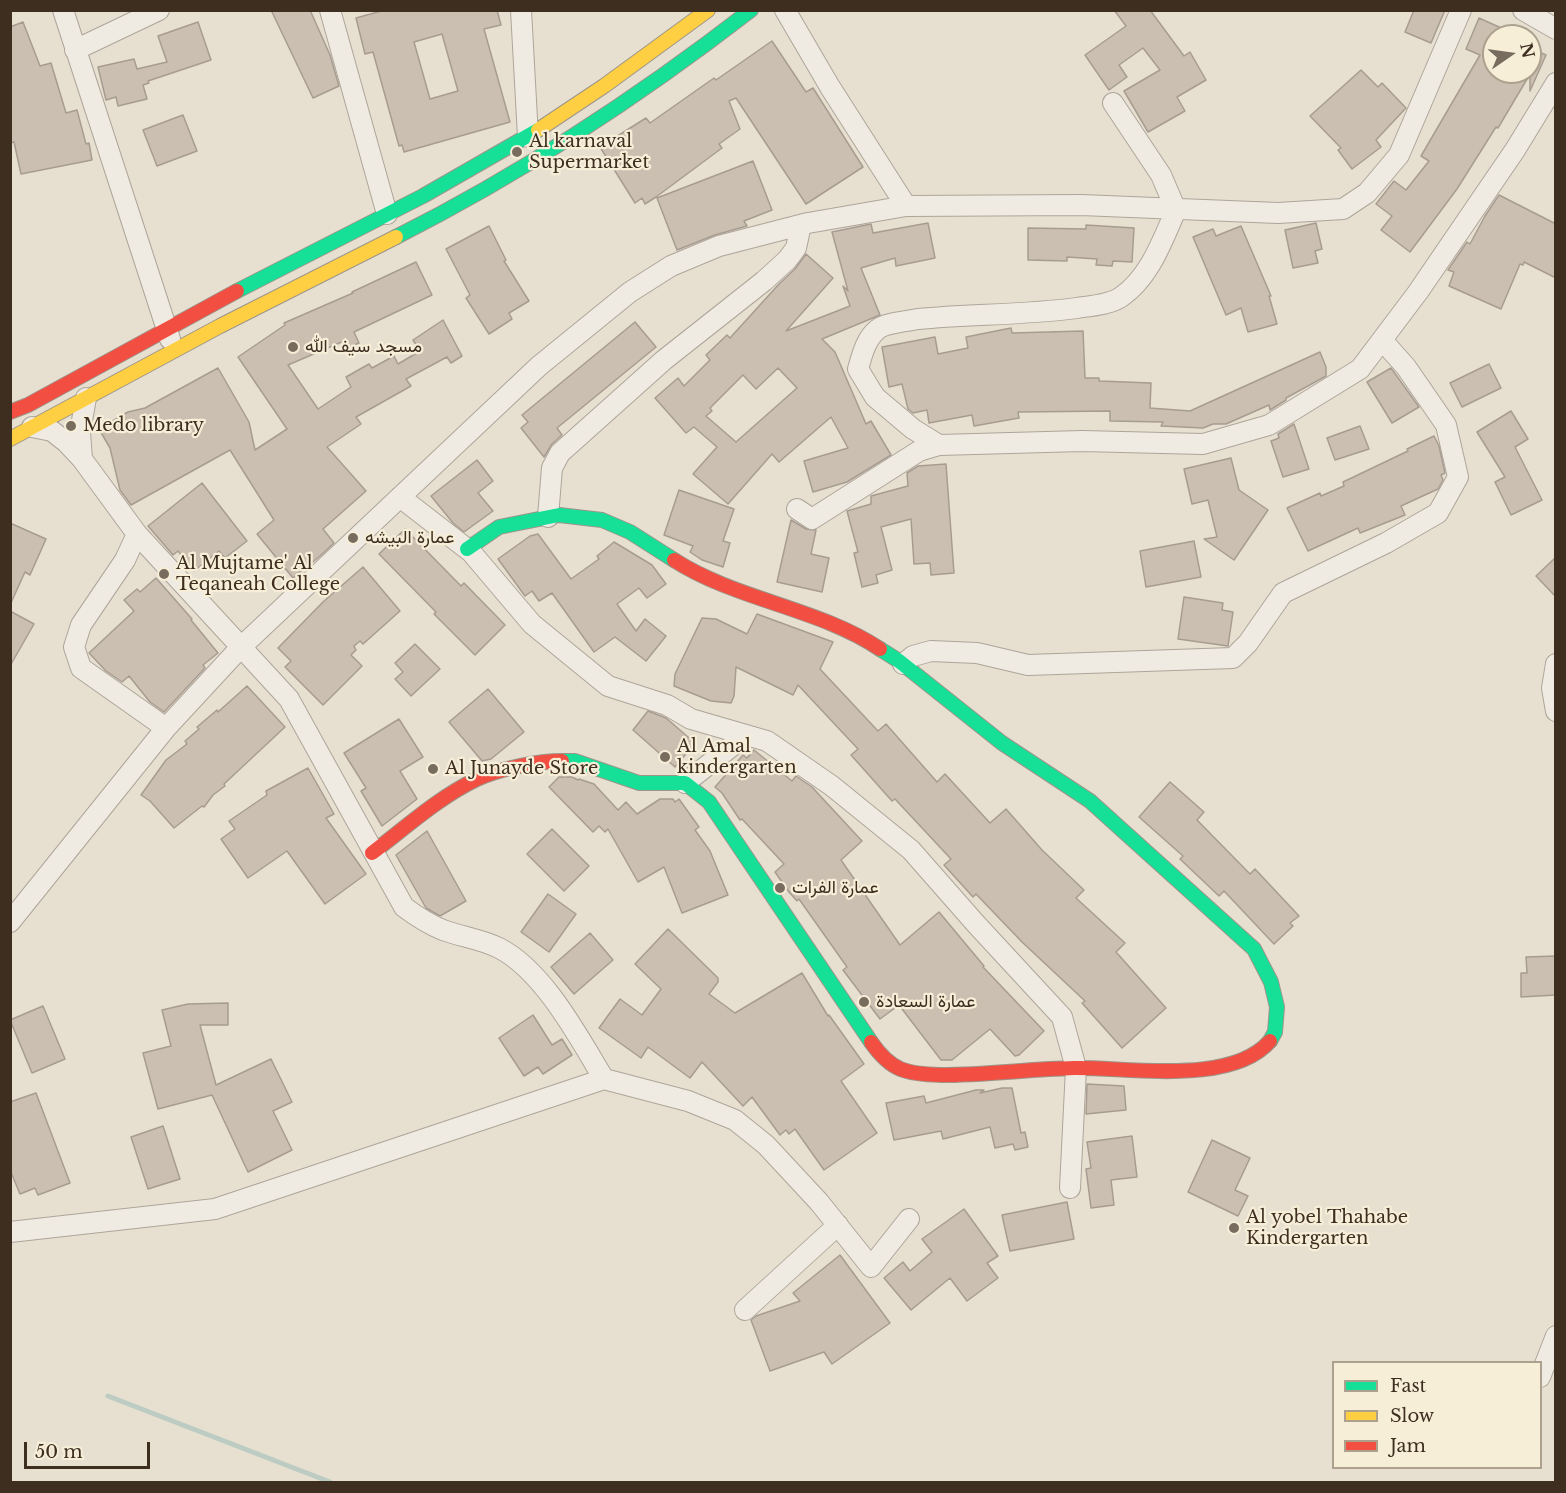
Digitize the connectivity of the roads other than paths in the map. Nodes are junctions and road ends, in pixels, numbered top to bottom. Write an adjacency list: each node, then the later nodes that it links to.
1 (63, 10): 11 (street)
2 (159, 10): 11 (street)
3 (330, 10): 17 (street)
4 (521, 10): 14 (street)
5 (708, 10): 14 (street)
6 (751, 10): 21 (street)
7 (785, 10): 15 (street)
8 (1461, 10): 16 (street)
9 (1523, 10): 10 (street)
10 (1556, 29)
11 (75, 50): 19 (street)
12 (1556, 83): 20 (street)
13 (1113, 104): 16 (street)
14 (528, 137): 17 (street)
15 (906, 206): 16 (street); 18 (street)
16 (1176, 210): 26 (street)
17 (387, 214): 19 (street)
18 (801, 225): 28 (street); 30 (street)
19 (166, 328): 21 (street); 23 (street)
20 (1382, 340): 26 (street); 34 (street)
21 (174, 350): 22 (street)
22 (86, 398): 24 (street); 27 (street)
23 (10, 412)
24 (32, 427): 25 (street); 27 (street)
25 (10, 439)
26 (939, 445): 29 (street)
27 (82, 459): 31 (street)
28 (400, 497): 32 (street); 33 (street)
29 (797, 509)
30 (548, 517): 32 (street); 34 (street)
31 (137, 534): 33 (street); 37 (street)
32 (467, 549): 38 (street)
33 (240, 648): 37 (street); 40 (street)
34 (903, 664): 42 (street)
35 (1556, 664): 36 (street)
36 (1556, 711)
37 (166, 728): 41 (street)
38 (746, 735): 39 (street); 42 (street)
39 (685, 783): 40 (street); 42 (street)
40 (372, 853): 43 (street)
41 (10, 922)
42 (1076, 1068): 44 (street)
43 (604, 1079): 46 (street); 47 (street)
44 (1070, 1188)
45 (909, 1219): 46 (street)
46 (838, 1225): 48 (street)
47 (10, 1232)
48 (745, 1310)
49 (1556, 1336): 50 (street)
50 (1542, 1372)

